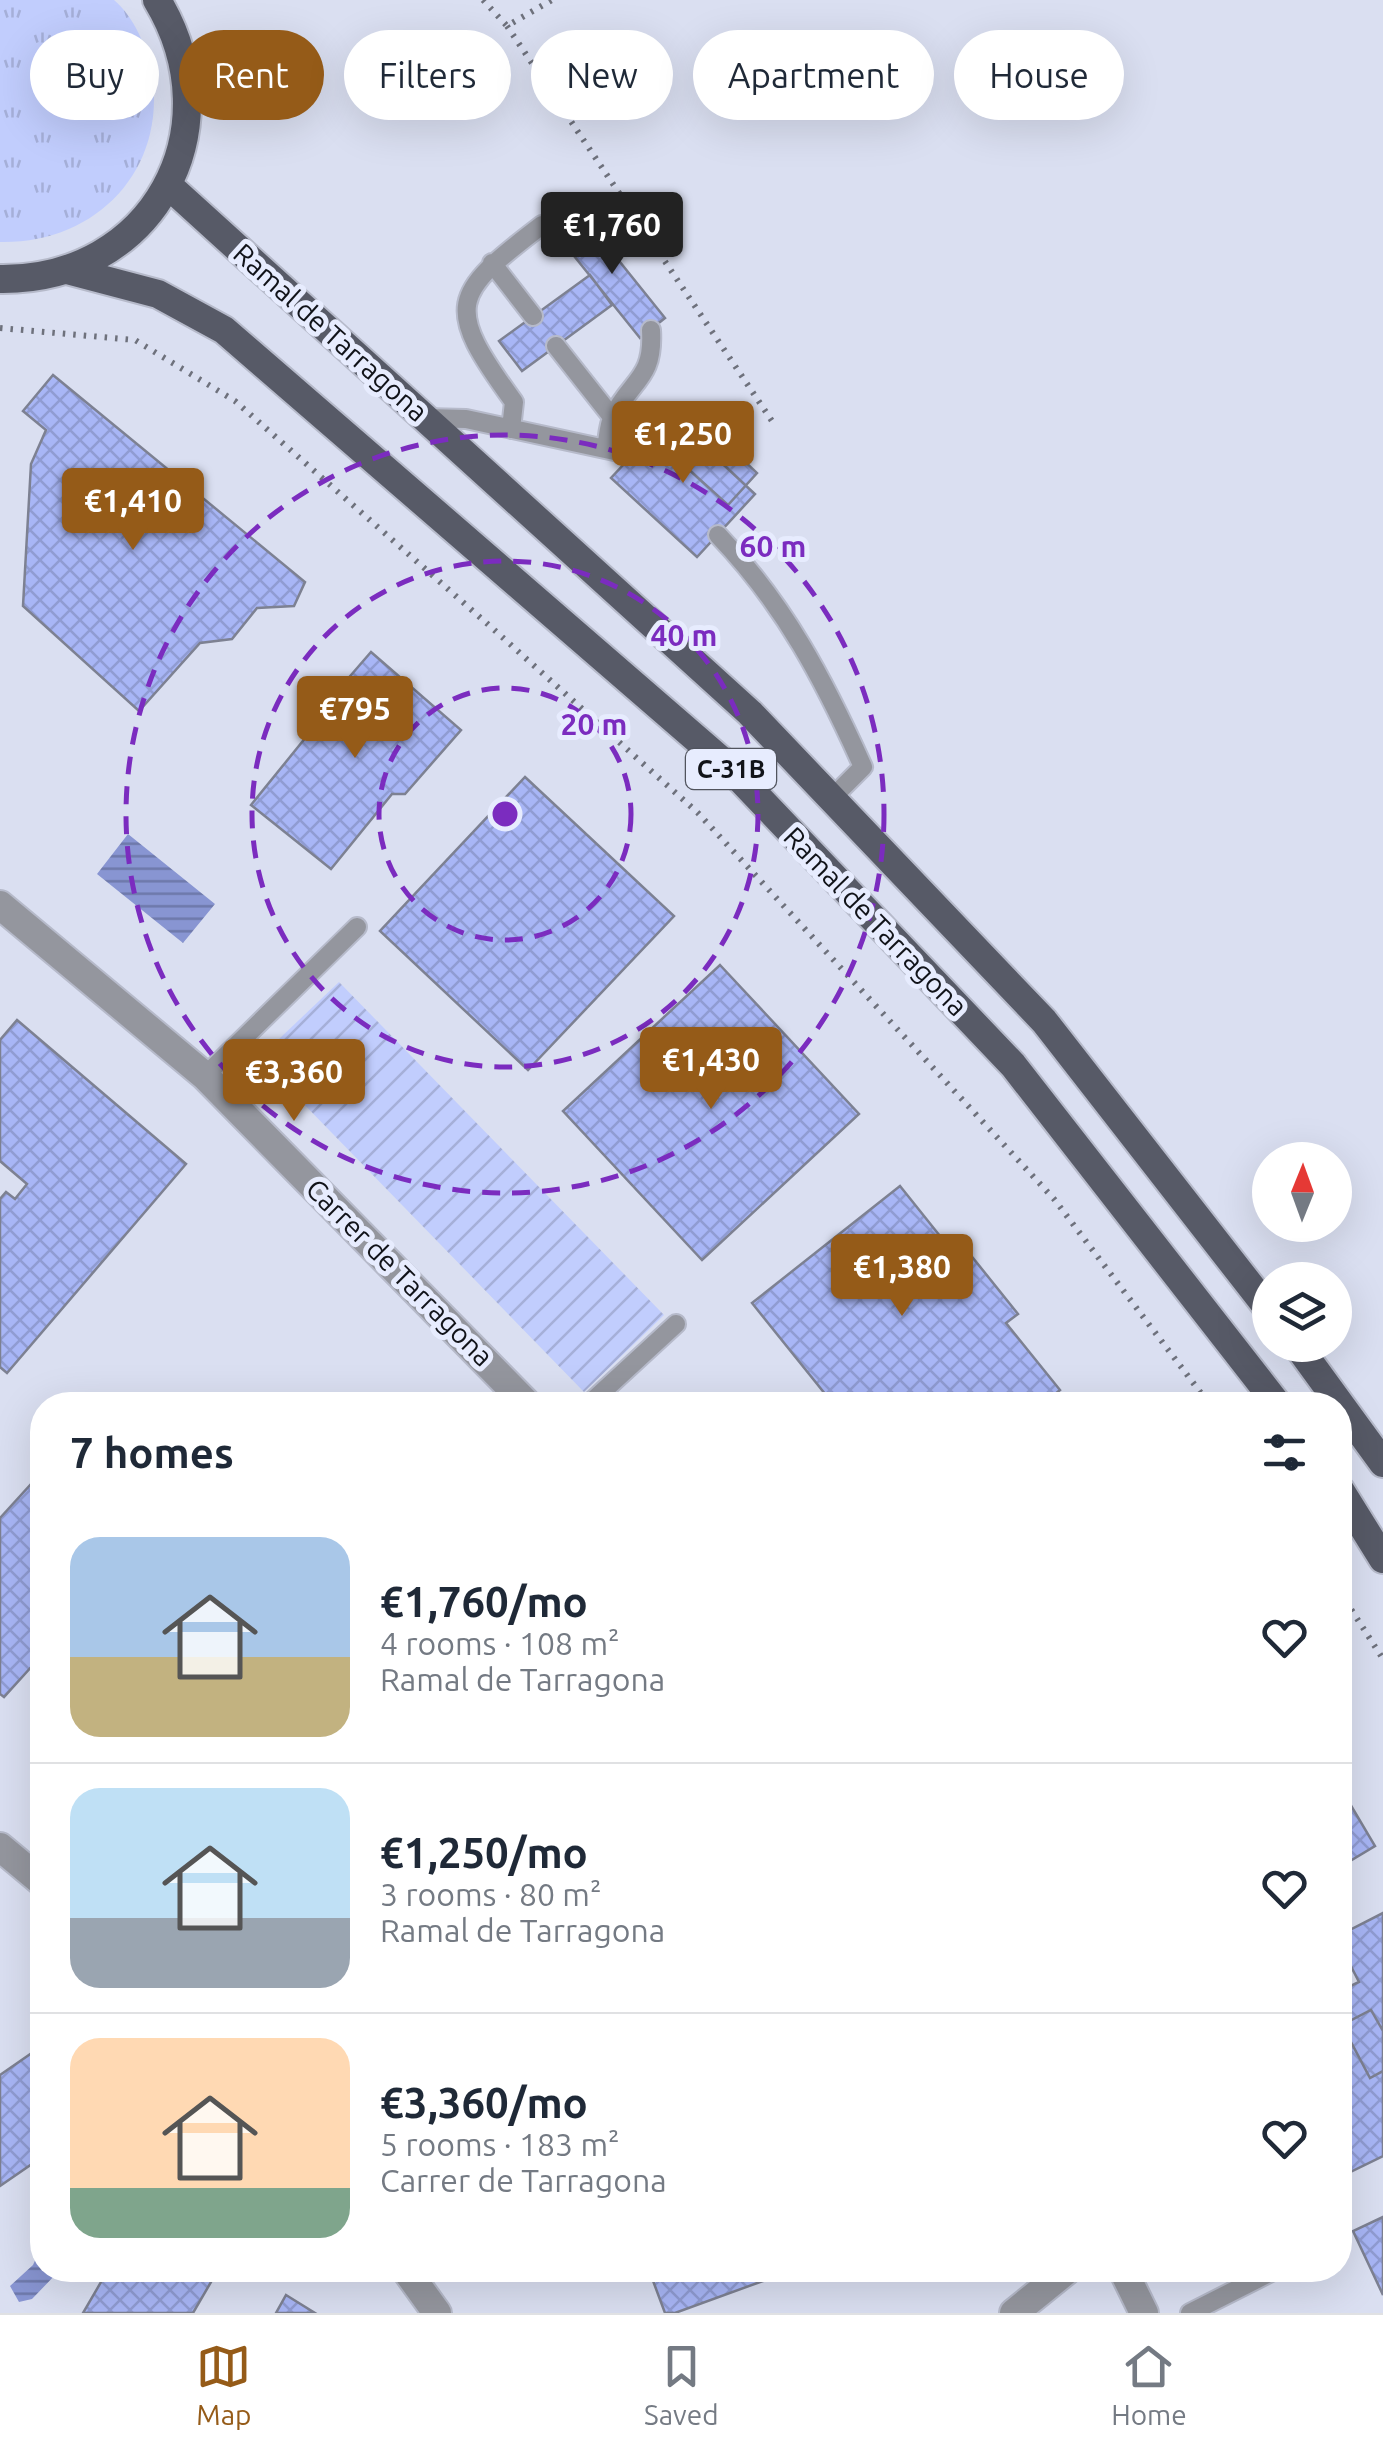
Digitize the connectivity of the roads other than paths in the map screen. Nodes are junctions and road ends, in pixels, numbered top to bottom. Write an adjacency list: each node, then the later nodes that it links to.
1 (158, 0): 2 (main road, C-31B)
2 (168, 184): 5 (main road, C-31B); 11 (main road, Ramal de Tarragona / C-31B)
3 (542, 225): 4 (lane)
4 (492, 263): 7 (lane); 12 (lane)
5 (67, 270): 6 (main road, C-31B); 25 (main road, Ramal de Tarragona / C-31B)
6 (0, 278)
7 (533, 316)
8 (651, 330): 10 (lane)
9 (556, 346): 10 (lane)
10 (612, 417): 13 (lane)
11 (425, 418): 12 (lane); 16 (main road, Ramal de Tarragona / C-31B)
12 (511, 429): 13 (lane)
13 (606, 448): 14 (lane)
14 (633, 455)
15 (718, 535): 16 (lane)
16 (832, 799): 20 (main road, Ramal de Tarragona / C-31B)
17 (0, 905): 19 (street, Carrer de Tarragona)
18 (357, 927): 19 (lane)
19 (206, 1076): 23 (street, Carrer de Tarragona)
20 (1252, 1288)
21 (676, 1324): 24 (lane)
22 (1309, 1362): 26 (main road)
23 (515, 1392)
24 (602, 1392)
25 (1268, 1392)
26 (1331, 1392)
27 (1352, 1420): 28 (main road)
28 (1383, 1463)
29 (1352, 1509): 30 (main road)
30 (1383, 1559)
31 (0, 1847): 32 (street)
32 (30, 1872)
33 (415, 2282): 37 (street)
34 (1052, 2282): 38 (street)
35 (1129, 2282): 39 (street)
36 (1251, 2282): 40 (lane)
37 (437, 2313)
38 (1014, 2313)
39 (1144, 2313)
40 (1190, 2313)

